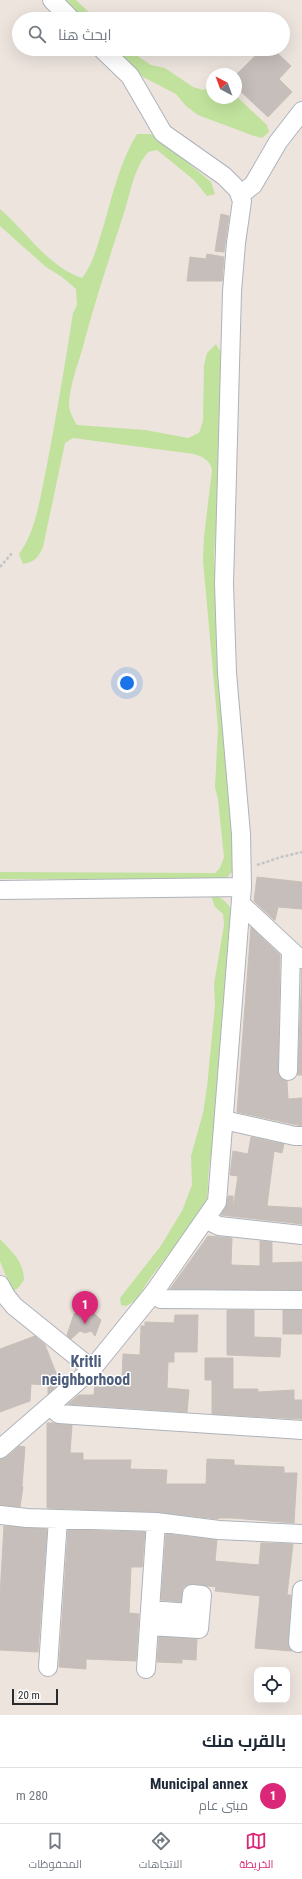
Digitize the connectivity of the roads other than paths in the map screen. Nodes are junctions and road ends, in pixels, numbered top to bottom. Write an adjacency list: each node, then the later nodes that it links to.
1 (52, 0): 2 (street)
2 (65, 12)
3 (109, 56): 5 (street)
4 (302, 111): 5 (street)
5 (240, 195): 6 (street)
6 (242, 887): 7 (street); 8 (street); 10 (street)
7 (0, 890)
8 (297, 961): 9 (street)
9 (288, 1071)
10 (224, 1120): 11 (street); 12 (street)
11 (302, 1136)
12 (205, 1220): 13 (street); 15 (street)
13 (302, 1235)
14 (0, 1285): 17 (street)
15 (153, 1294): 16 (street); 17 (street)
16 (302, 1300)
17 (92, 1369): 18 (street)
18 (50, 1406): 19 (street); 20 (street)
19 (302, 1430)
20 (2, 1443)
21 (0, 1515): 22 (street)
22 (58, 1519): 23 (street); 27 (street)
23 (156, 1522): 24 (street); 28 (street)
24 (302, 1534)
25 (302, 1590): 26 (street)
26 (298, 1643)
27 (48, 1667)
28 (146, 1669)

